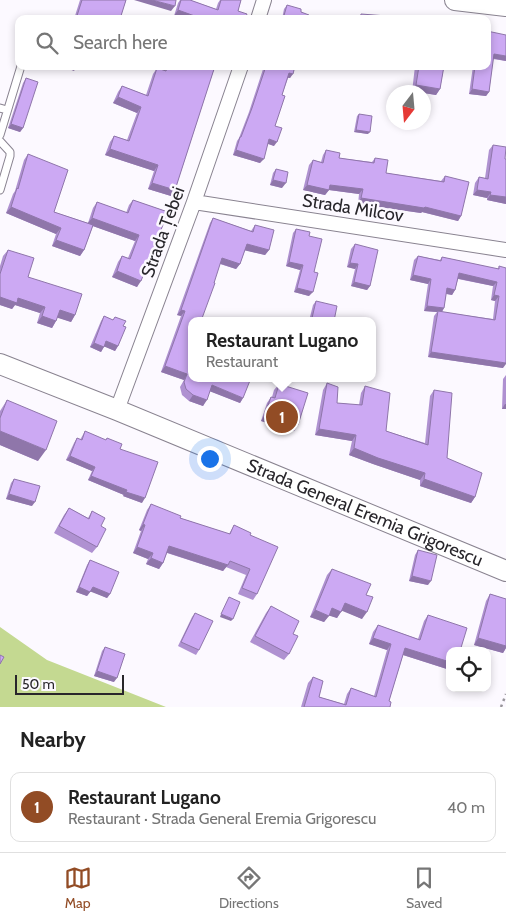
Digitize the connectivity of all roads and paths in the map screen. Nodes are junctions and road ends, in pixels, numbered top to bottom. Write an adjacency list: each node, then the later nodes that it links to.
1 (264, 0): 4 (street)
2 (454, 0): 3 (main road)
3 (506, 6)
4 (259, 15)
5 (19, 70): 7 (lane)
6 (241, 70): 11 (street, Strada Țebei)
7 (4, 109): 8 (lane)
8 (0, 135)
9 (0, 141): 10 (lane)
10 (0, 190)
11 (194, 202): 12 (street, Strada Milcov); 14 (street, Strada Țebei)
12 (506, 250)
13 (0, 364): 14 (main road, Strada General Eremia Grigorescu)
14 (117, 410): 15 (main road, Strada General Eremia Grigorescu)
15 (506, 571)
16 (506, 694): 17 (path)
17 (502, 707)

